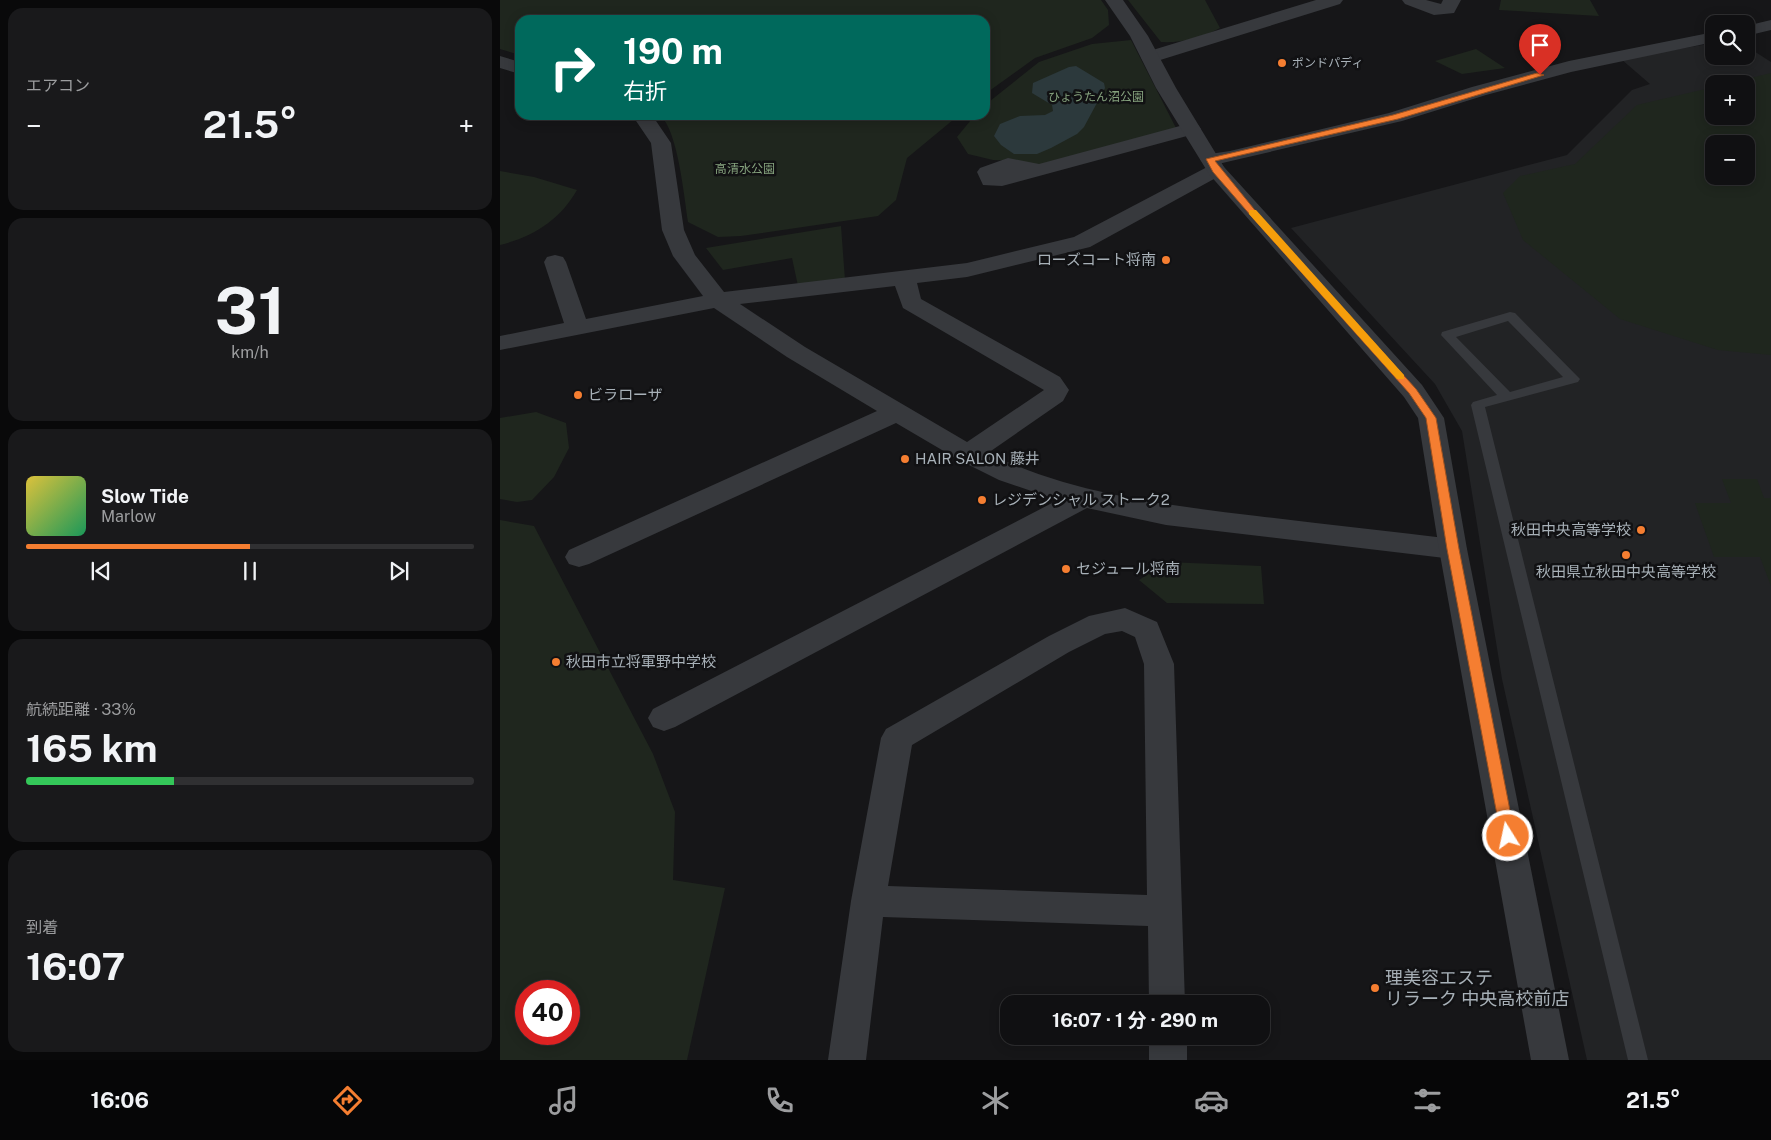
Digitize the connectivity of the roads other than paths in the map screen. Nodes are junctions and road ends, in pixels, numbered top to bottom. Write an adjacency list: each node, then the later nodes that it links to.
1 (1114, 0): 8 (street)
2 (1334, 0): 8 (street)
3 (1411, 0): 4 (street)
4 (1452, 0)
5 (1771, 25): 6 (street)
6 (1755, 29)
7 (1705, 40): 13 (street)
8 (1150, 57): 12 (street)
9 (500, 62): 10 (street)
10 (515, 66)
11 (645, 120): 17 (street)
12 (1191, 129): 13 (street); 14 (street)
13 (1213, 165): 16 (street); 24 (street)
14 (1039, 170)
15 (555, 262): 18 (street)
16 (905, 278): 17 (street); 22 (street)
17 (718, 300): 18 (street); 21 (street)
18 (578, 328): 19 (street)
19 (500, 343)
20 (1507, 397): 20 (lane); 34 (lane)
21 (897, 412): 22 (street); 25 (street)
22 (968, 454): 23 (street)
23 (1084, 498): 24 (street); 26 (street)
24 (1453, 549): 33 (street)
25 (580, 557)
26 (664, 718)
27 (868, 901): 28 (street); 28 (street); 31 (street)
28 (1164, 911): 29 (street)
29 (1167, 995)
30 (1168, 1045): 32 (street)
31 (847, 1060)
32 (1168, 1060)
33 (1550, 1060)
34 (1638, 1060)

